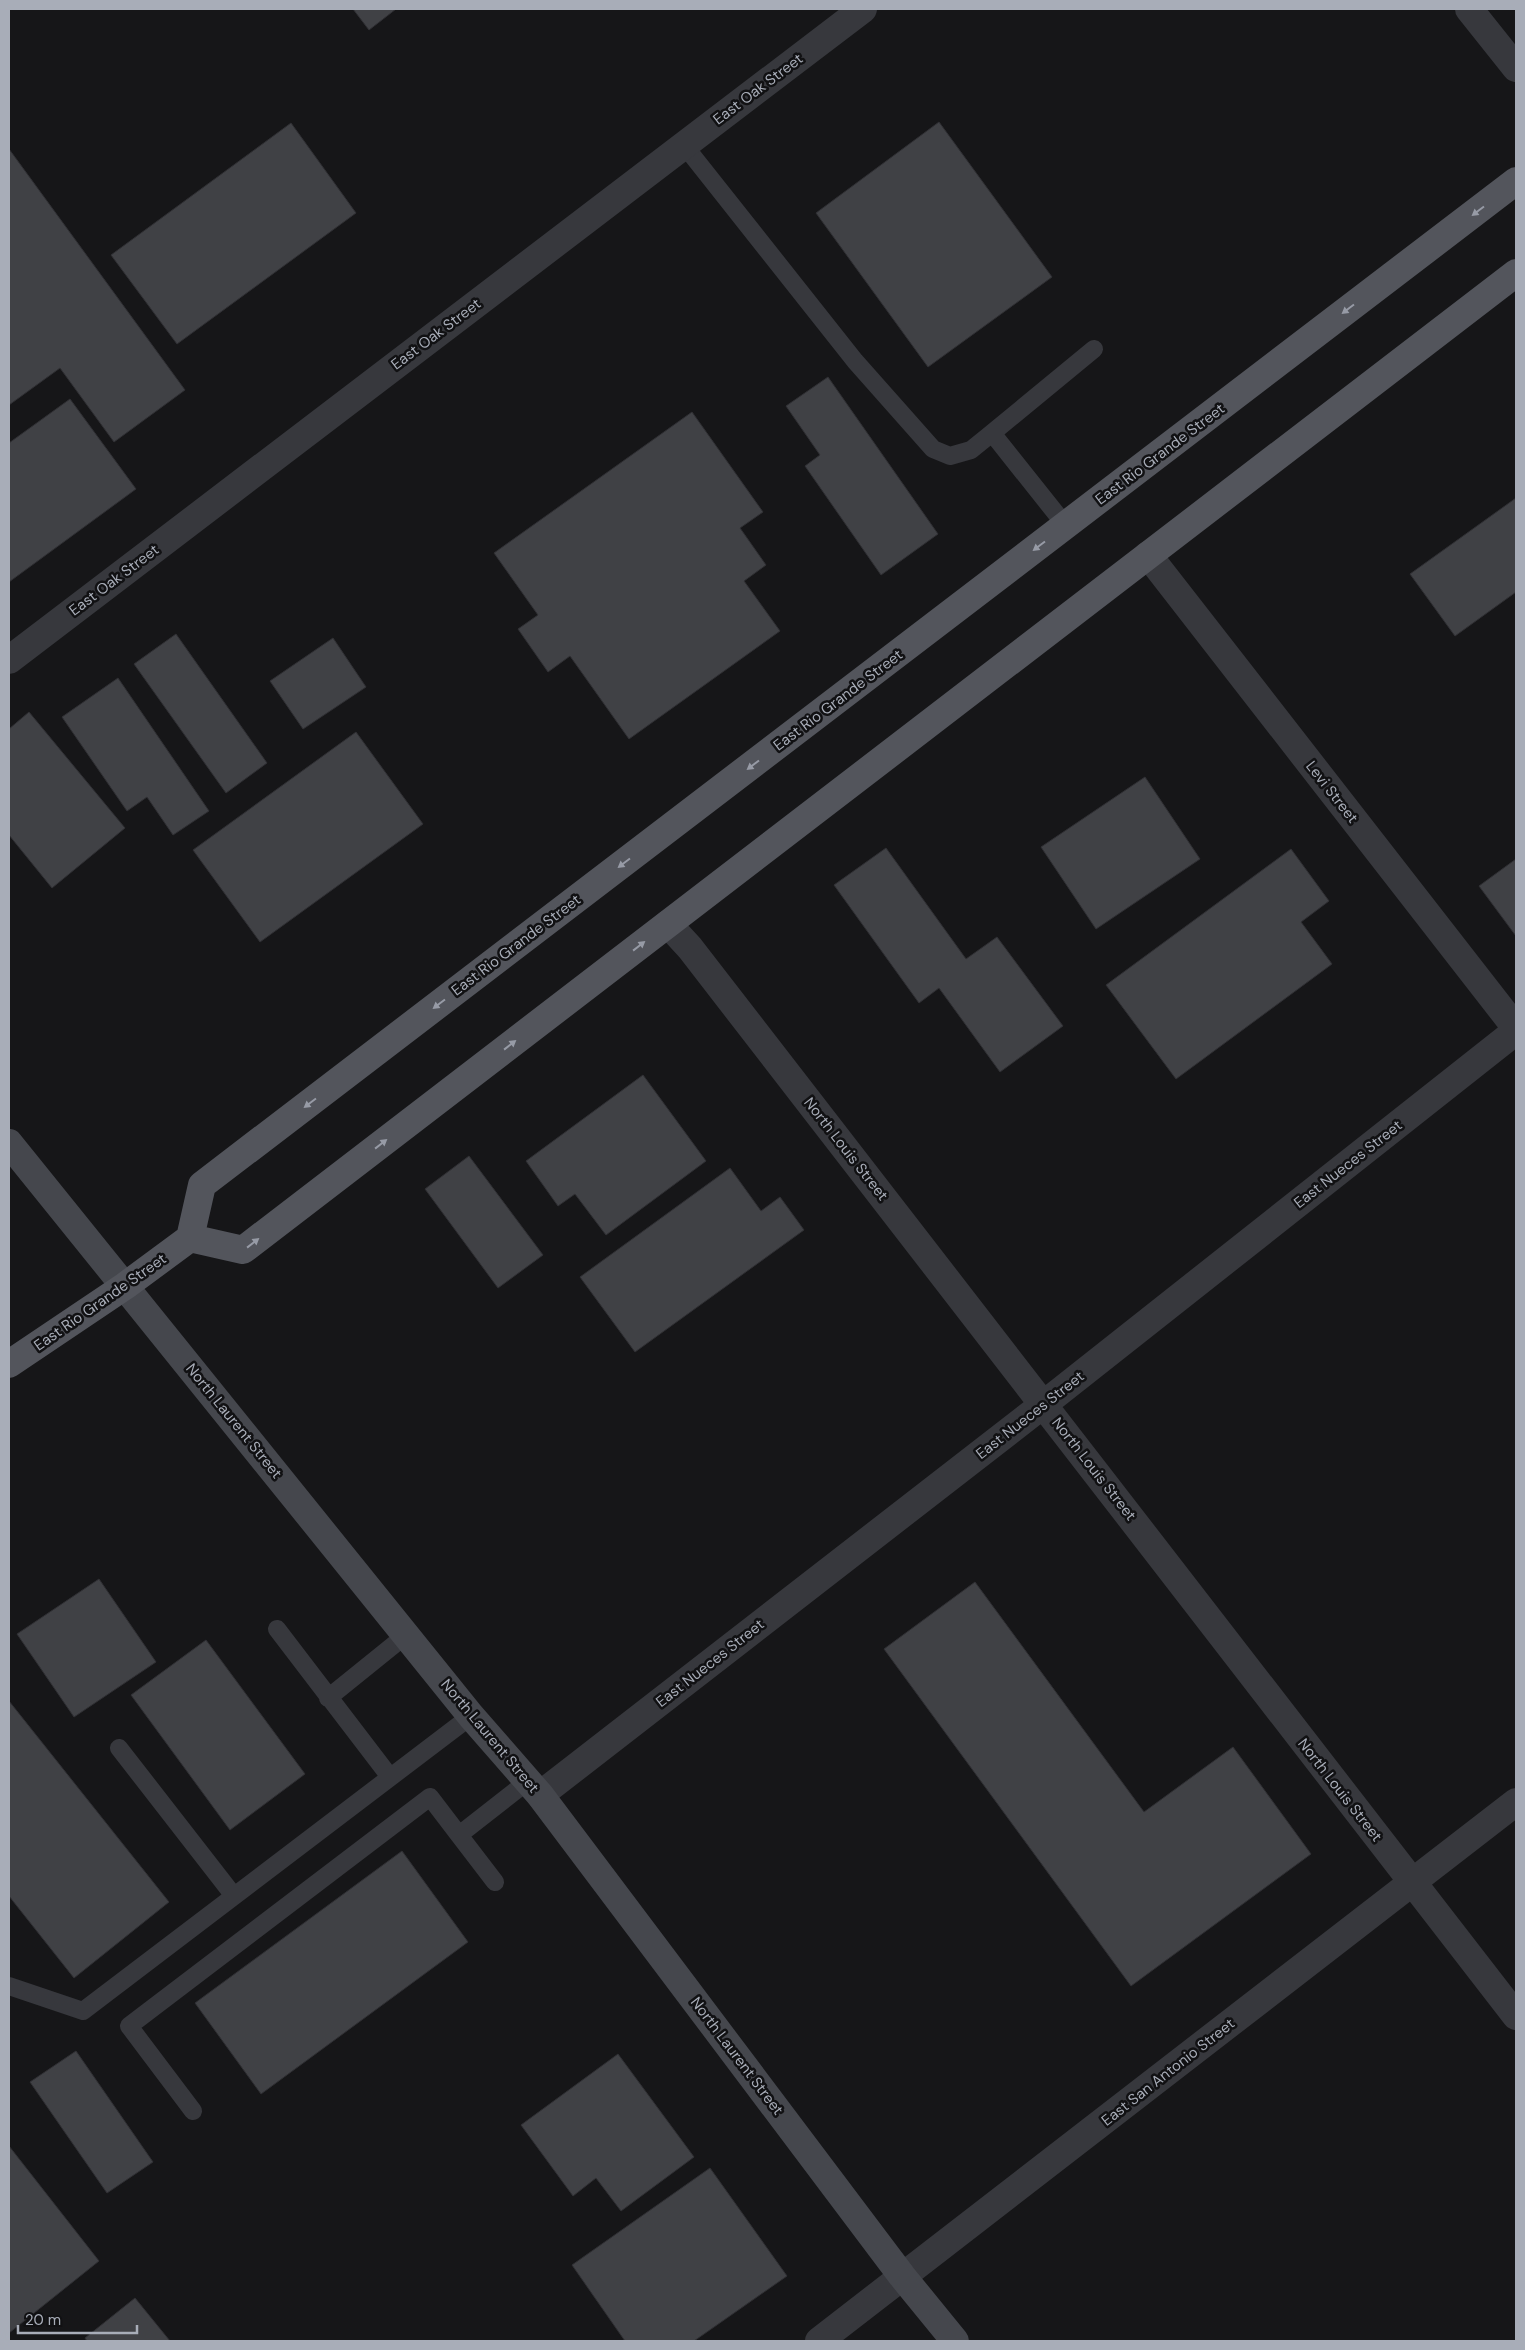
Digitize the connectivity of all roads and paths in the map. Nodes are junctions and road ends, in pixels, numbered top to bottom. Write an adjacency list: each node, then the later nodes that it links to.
1 (863, 9): 4 (street, East Oak Street)
2 (1469, 9): 3 (street)
3 (1516, 68)
4 (684, 145): 8 (lane); 11 (street, East Oak Street)
5 (1516, 181): 9 (main road, East Rio Grande Street, one-way to 9)
6 (1516, 273): 10 (main road)
7 (1094, 349): 8 (lane)
8 (992, 434): 9 (lane)
9 (1066, 526): 15 (main road, East Rio Grande Street, one-way to 15)
10 (1148, 555): 12 (main road); 13 (street, Levi Street)
11 (9, 660)
12 (668, 924): 15 (main road, one-way to 12); 18 (street, North Louis Street)
13 (1516, 1030): 18 (street, East Nueces Street)
14 (9, 1143): 16 (main road, North Laurent Street)
15 (190, 1238): 16 (main road, East Rio Grande Street)
16 (125, 1286): 17 (main road, East Rio Grande Street); 20 (main road, North Laurent Street)
17 (9, 1364)
18 (1044, 1404): 25 (street, East Nueces Street); 29 (street, North Louis Street)
19 (277, 1629): 21 (lane)
20 (406, 1636): 21 (lane); 22 (main road, North Laurent Street)
21 (328, 1698): 24 (lane)
22 (471, 1716): 24 (lane); 25 (main road, North Laurent Street)
23 (120, 1748): 30 (lane)
24 (390, 1778): 30 (lane)
25 (534, 1788): 27 (lane); 34 (main road, North Laurent Street)
26 (1516, 1802): 29 (street, East San Antonio Street)
27 (459, 1835): 28 (lane); 33 (lane)
28 (495, 1882)
29 (1412, 1884): 32 (street, North Louis Street); 34 (street, East San Antonio Street)
30 (234, 1896): 31 (lane)
31 (9, 1986)
32 (1516, 2016)
33 (193, 2111)
34 (902, 2276): 35 (street, East San Antonio Street); 36 (main road, North Laurent Street)
35 (819, 2341)
36 (955, 2341)

